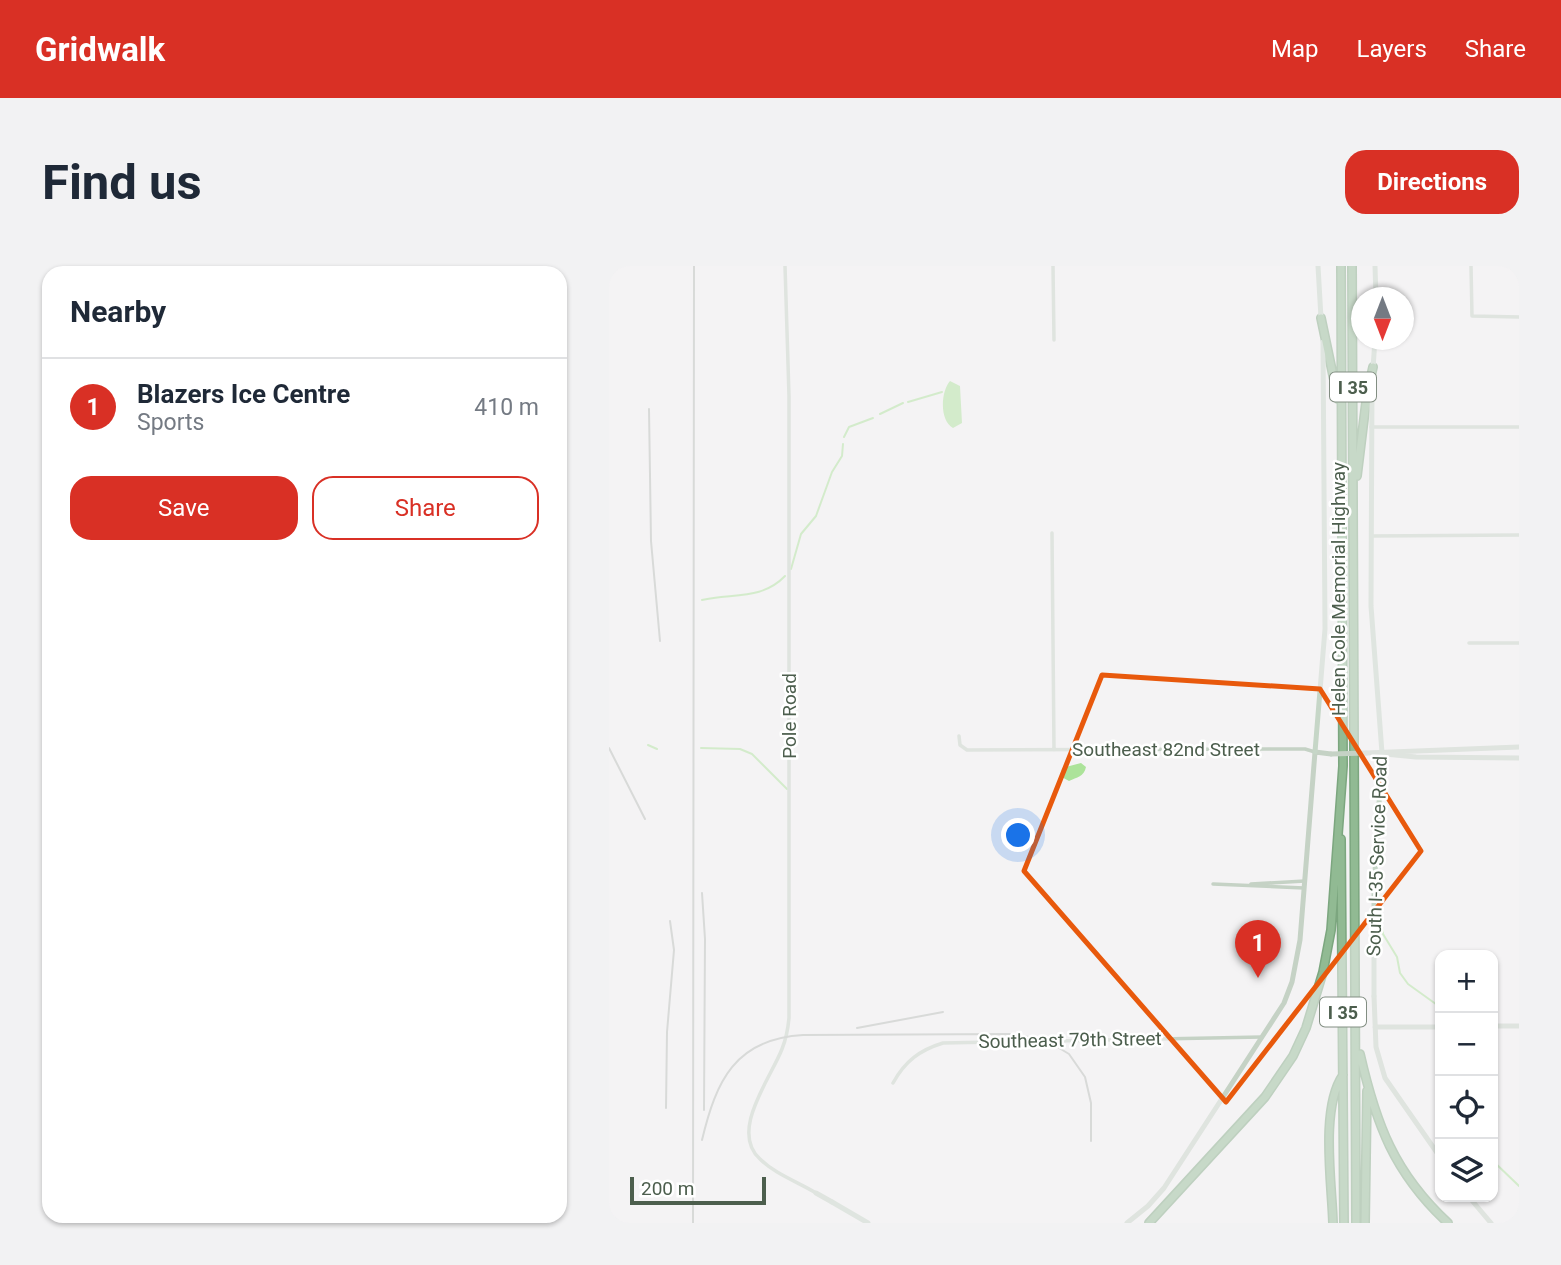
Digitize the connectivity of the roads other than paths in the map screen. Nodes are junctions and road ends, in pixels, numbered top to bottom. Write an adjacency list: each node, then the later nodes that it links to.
1 (785, 266): 43 (street, Pole Road)
2 (1053, 266): 11 (street)
3 (1318, 266): 10 (main road)
4 (1341, 266): 14 (highway, Helen Cole Memorial Highway / I 35)
5 (1352, 266): 17 (highway, Helen Cole Memorial Highway / I 35)
6 (1375, 266): 8 (main road)
7 (1471, 266): 9 (street)
8 (1376, 287)
9 (1519, 317)
10 (1321, 318): 14 (highway); 26 (main road)
11 (1054, 340)
12 (1374, 350): 13 (main road, South I-35 Service Road)
13 (1373, 367): 15 (main road, South I-35 Service Road); 17 (highway)
14 (1341, 417): 29 (highway, Helen Cole Memorial Highway / I 35)
15 (1370, 427): 16 (street); 20 (main road, South I-35 Service Road)
16 (1519, 427)
17 (1353, 508): 38 (highway, Helen Cole Memorial Highway / I 35)
18 (1052, 533): 25 (street)
19 (1519, 535): 20 (street)
20 (1370, 536): 27 (main road, South I-35 Service Road)
21 (1469, 643): 22 (street)
22 (1519, 643)
23 (959, 736): 25 (street, Southeast 82nd Street)
24 (1519, 747): 27 (street, Southeast 82nd Street)
25 (1053, 750): 26 (street, Southeast 82nd Street)
26 (1315, 752): 27 (street, Southeast 82nd Street, bridge); 31 (street)
27 (1382, 753): 28 (street, Southeast 82nd Street); 32 (main road, South I-35 Service Road)
28 (1519, 758)
29 (1340, 800): 39 (highway, I 35); 48 (highway)
30 (1213, 884): 31 (street)
31 (1304, 884): 37 (street)
32 (1374, 996): 35 (street, South I-35 Service Road)
33 (1498, 1026): 34 (street)
34 (1519, 1026)
35 (1375, 1027): 36 (street); 42 (street, South I-35 Service Road)
36 (1435, 1027)
37 (1264, 1037): 40 (street, Southeast 79th Street); 47 (street)
38 (1356, 1040): 41 (highway); 51 (highway, I 35)
39 (1343, 1075): 49 (highway); 50 (highway, I 35)
40 (893, 1083)
41 (1368, 1089): 52 (highway); 53 (highway)
42 (1435, 1150)
43 (816, 1193): 44 (street)
44 (832, 1202): 46 (main road)
45 (1472, 1202): 54 (street)
46 (869, 1223)
47 (1127, 1223)
48 (1149, 1223)
49 (1333, 1223)
50 (1344, 1223)
51 (1356, 1223)
52 (1365, 1223)
53 (1448, 1223)
54 (1491, 1223)

